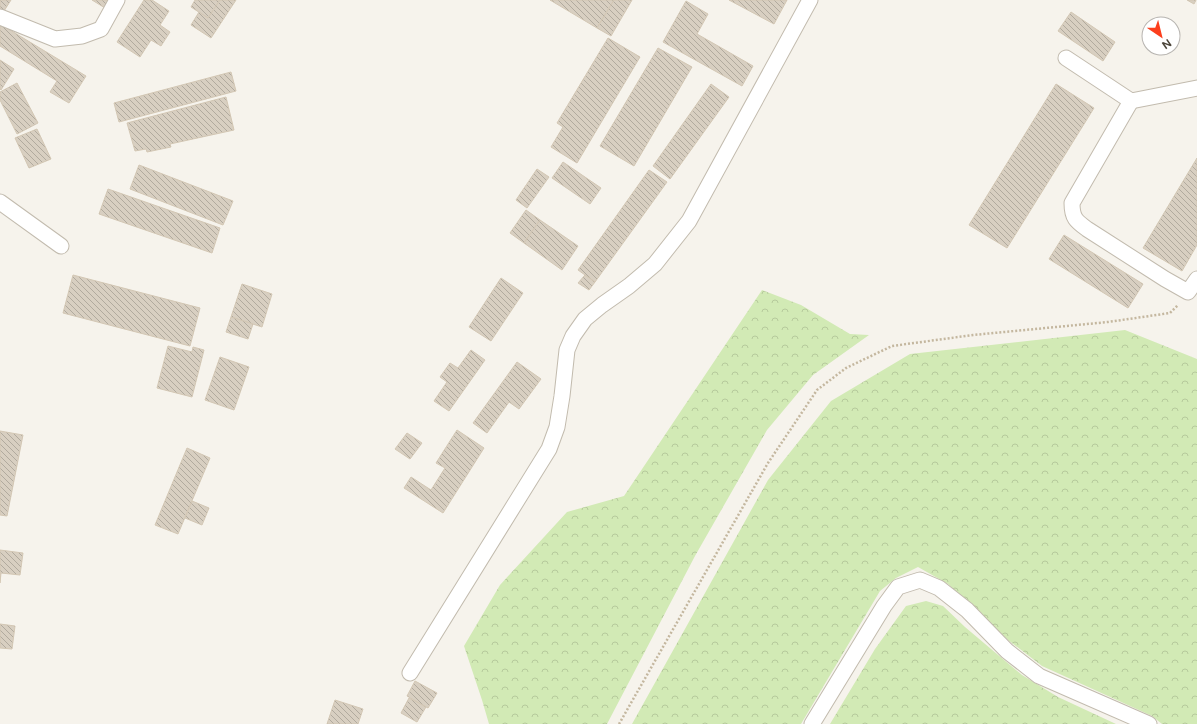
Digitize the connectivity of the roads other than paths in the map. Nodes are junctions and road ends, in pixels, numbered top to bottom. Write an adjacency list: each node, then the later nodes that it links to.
1 (117, 0): 3 (street)
2 (810, 0): 10 (street)
3 (0, 17)
4 (1066, 58): 6 (street)
5 (1197, 88): 6 (street)
6 (1131, 101): 9 (street)
7 (0, 202): 8 (street)
8 (61, 246)
9 (1197, 279)
10 (410, 673)
11 (812, 724): 12 (street)
12 (1149, 724)

